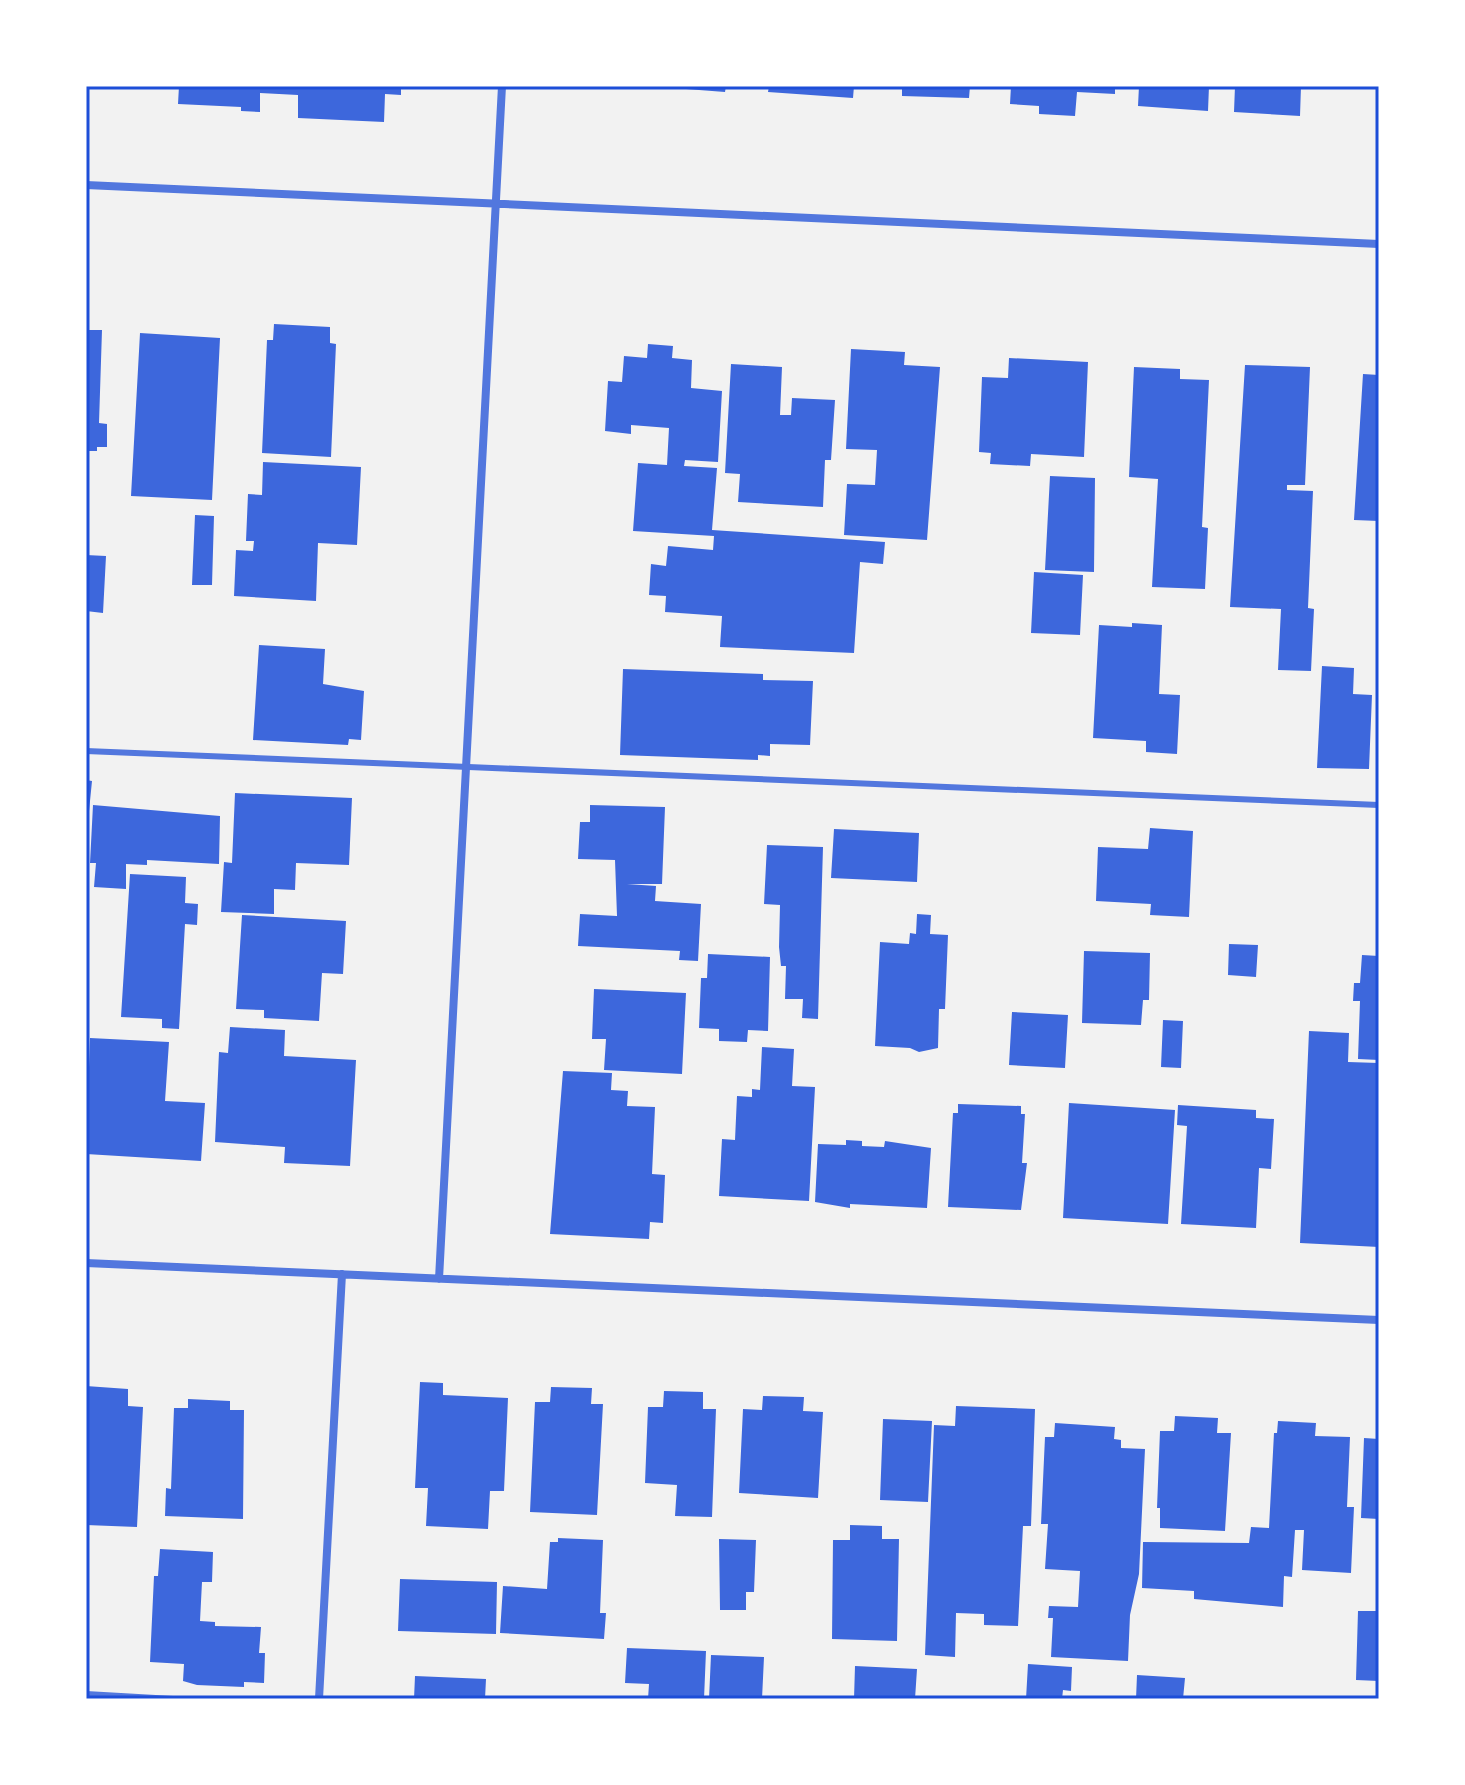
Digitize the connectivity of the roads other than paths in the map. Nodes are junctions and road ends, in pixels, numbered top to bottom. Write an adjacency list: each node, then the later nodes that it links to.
1 (502, 86): 3 (street)
2 (86, 185): 3 (street)
3 (497, 203): 4 (street); 6 (street)
4 (1379, 244)
5 (86, 751): 6 (lane)
6 (466, 769): 7 (lane); 10 (street)
7 (1379, 805)
8 (86, 1263): 9 (street)
9 (342, 1274): 10 (street); 14 (street)
10 (439, 1279): 11 (street)
11 (1379, 1320)
12 (86, 1694): 13 (lane)
13 (173, 1699)
14 (319, 1699)

